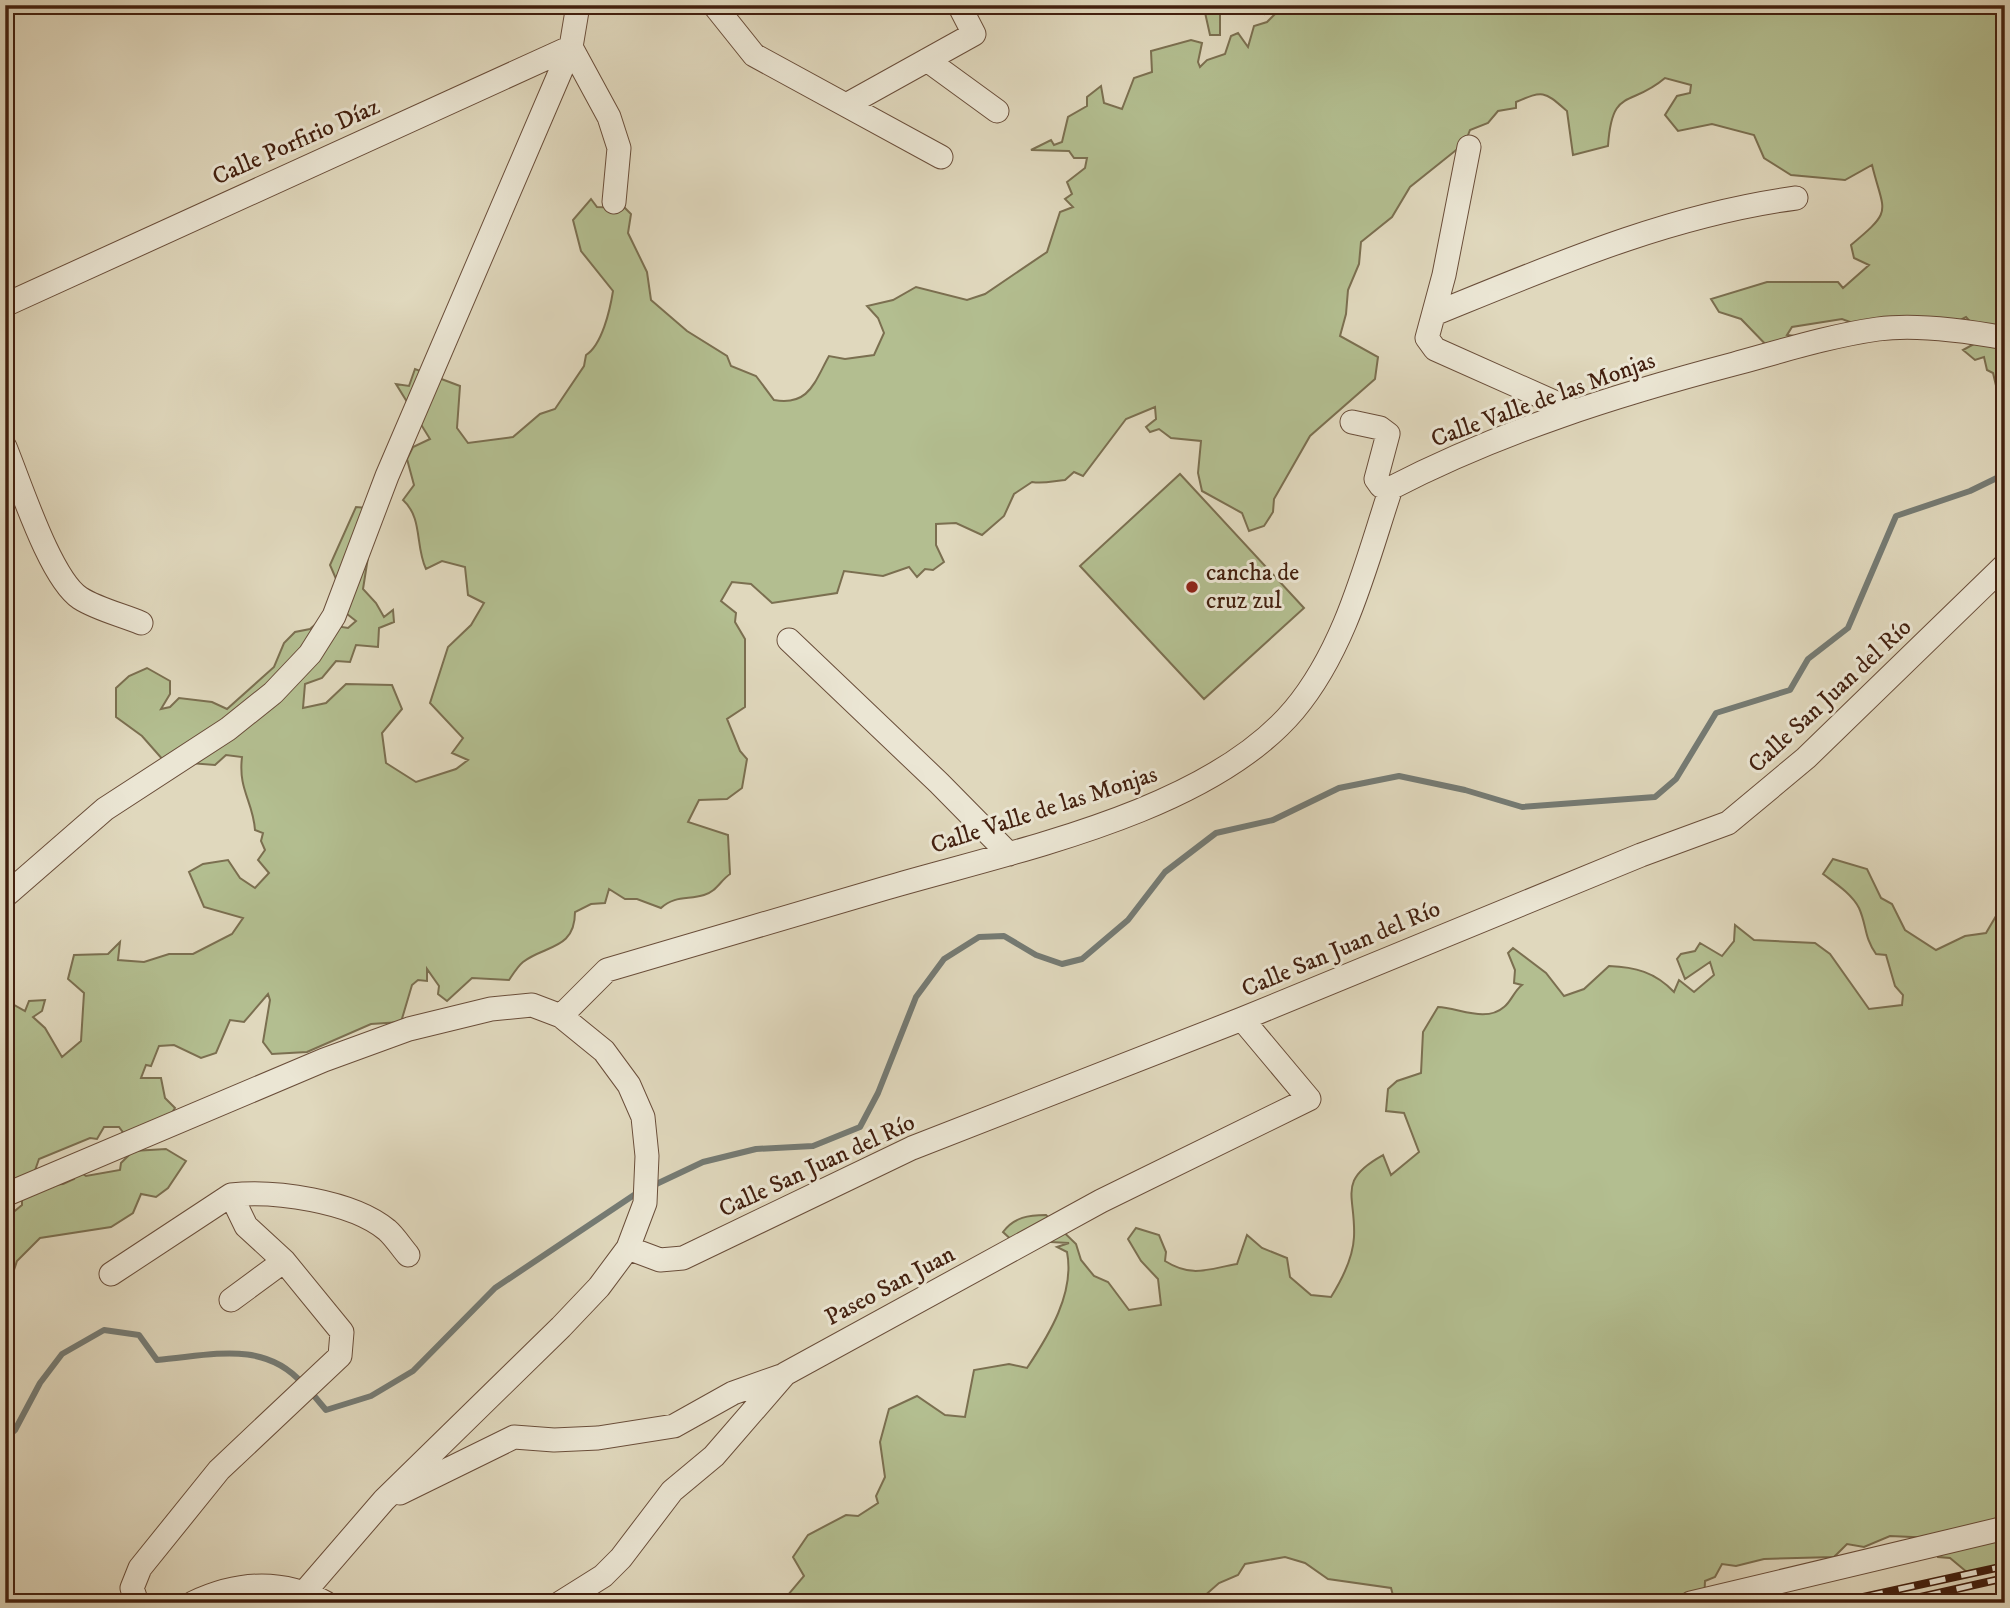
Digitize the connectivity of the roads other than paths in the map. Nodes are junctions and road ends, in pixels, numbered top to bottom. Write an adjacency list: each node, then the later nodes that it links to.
1 (578, 5): 4 (street)
2 (714, 5): 6 (street)
3 (959, 5): 5 (street)
4 (571, 47): 11 (street); 12 (street, Calle Porfirio Díaz); 23 (street)
5 (927, 60): 6 (street); 7 (street)
6 (848, 104): 9 (street)
7 (996, 111)
8 (1469, 147): 13 (street)
9 (941, 157)
10 (1796, 198): 13 (street)
11 (614, 201)
12 (5, 305)
13 (1434, 314): 15 (street)
14 (2005, 338): 15 (street, Calle Valle de las Monjas)
15 (1574, 411): 18 (street, Calle Valle de las Monjas)
16 (1352, 422): 18 (street)
17 (5, 447): 20 (street)
18 (1391, 488): 22 (street, Calle Valle de las Monjas)
19 (2005, 565): 25 (street, Calle San Juan del Río)
20 (141, 623)
21 (789, 640): 22 (street)
22 (1009, 854): 24 (street, Calle Valle de las Monjas)
23 (5, 896)
24 (561, 1016): 26 (street); 28 (street)
25 (1242, 1019): 28 (street, Calle San Juan del Río); 33 (street, Paseo San Juan)
26 (5, 1195)
27 (231, 1195): 29 (street); 30 (street); 31 (street)
28 (628, 1248): 34 (street)
29 (408, 1255)
30 (284, 1262): 32 (street); 37 (street)
31 (111, 1274)
32 (231, 1300)
33 (785, 1374): 34 (street); 40 (street, Paseo San Juan)
34 (384, 1500): 36 (street)
35 (2005, 1528): 41 (street)
36 (300, 1597): 38 (street); 39 (street)
37 (137, 1603)
38 (193, 1603)
39 (326, 1603)
40 (561, 1603)
41 (1691, 1603)

